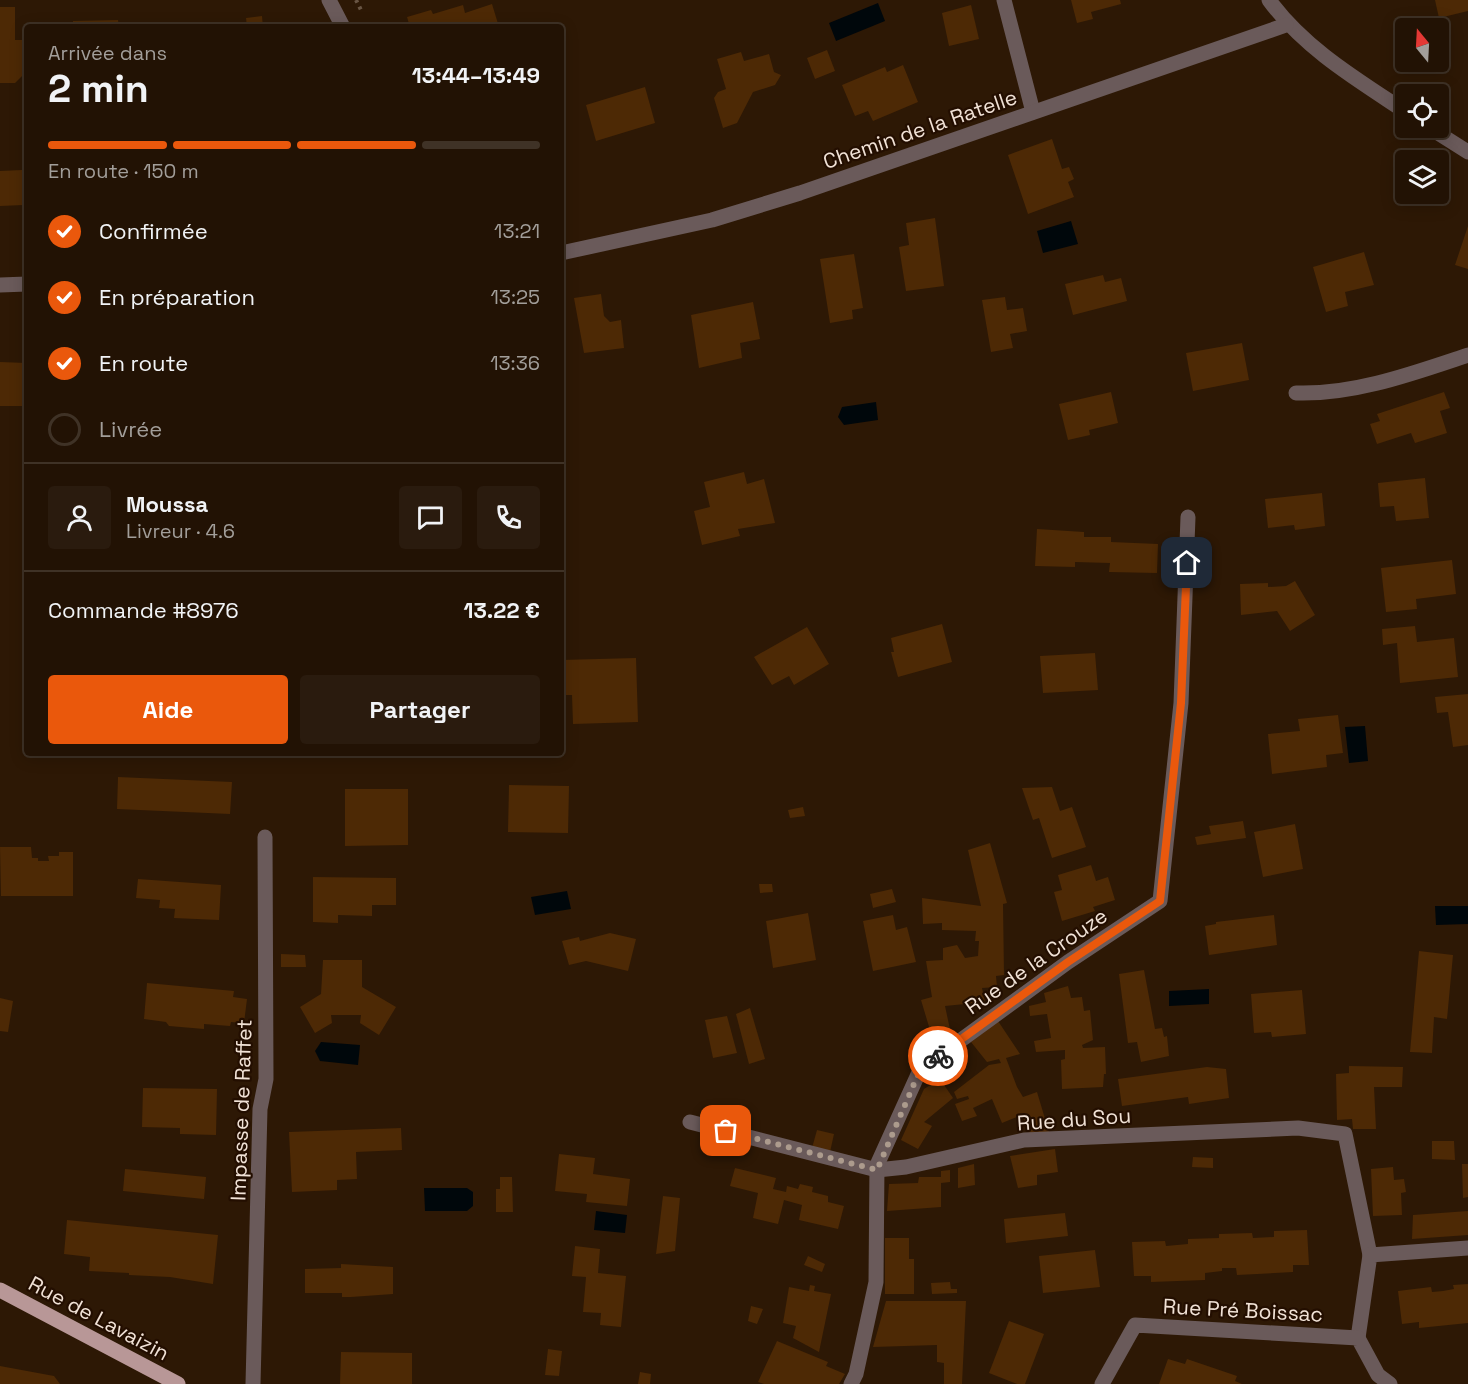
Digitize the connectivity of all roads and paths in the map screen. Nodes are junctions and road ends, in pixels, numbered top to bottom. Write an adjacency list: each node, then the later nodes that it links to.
1 (329, 0): 4 (street)
2 (1004, 0): 7 (street)
3 (1269, 0): 5 (street)
4 (341, 24)
5 (1286, 25): 6 (street); 7 (street, Chemin de la Ratelle)
6 (1395, 104)
7 (1033, 112): 10 (street, Chemin de la Ratelle)
8 (1446, 138): 9 (street)
9 (1468, 152)
10 (564, 252)
11 (24, 284): 12 (street)
12 (0, 285)
13 (1468, 355): 14 (street)
14 (1296, 393)
15 (1188, 517): 18 (street, Rue de la Crouze)
16 (265, 837): 24 (street, Impasse de Raffet)
17 (690, 1122): 18 (street, Rue du Sou)
18 (877, 1170): 20 (street, Rue du Sou); 25 (street, Rue de la Crouze)
19 (1468, 1248): 20 (street)
20 (1370, 1255): 22 (street, Rue du Sou)
21 (0, 1290): 23 (main road, Rue de Lavaizin)
22 (1358, 1338): 26 (street, Rue Pré Boissac); 27 (street)
23 (178, 1384)
24 (253, 1384)
25 (851, 1384)
26 (1102, 1384)
27 (1390, 1384)

